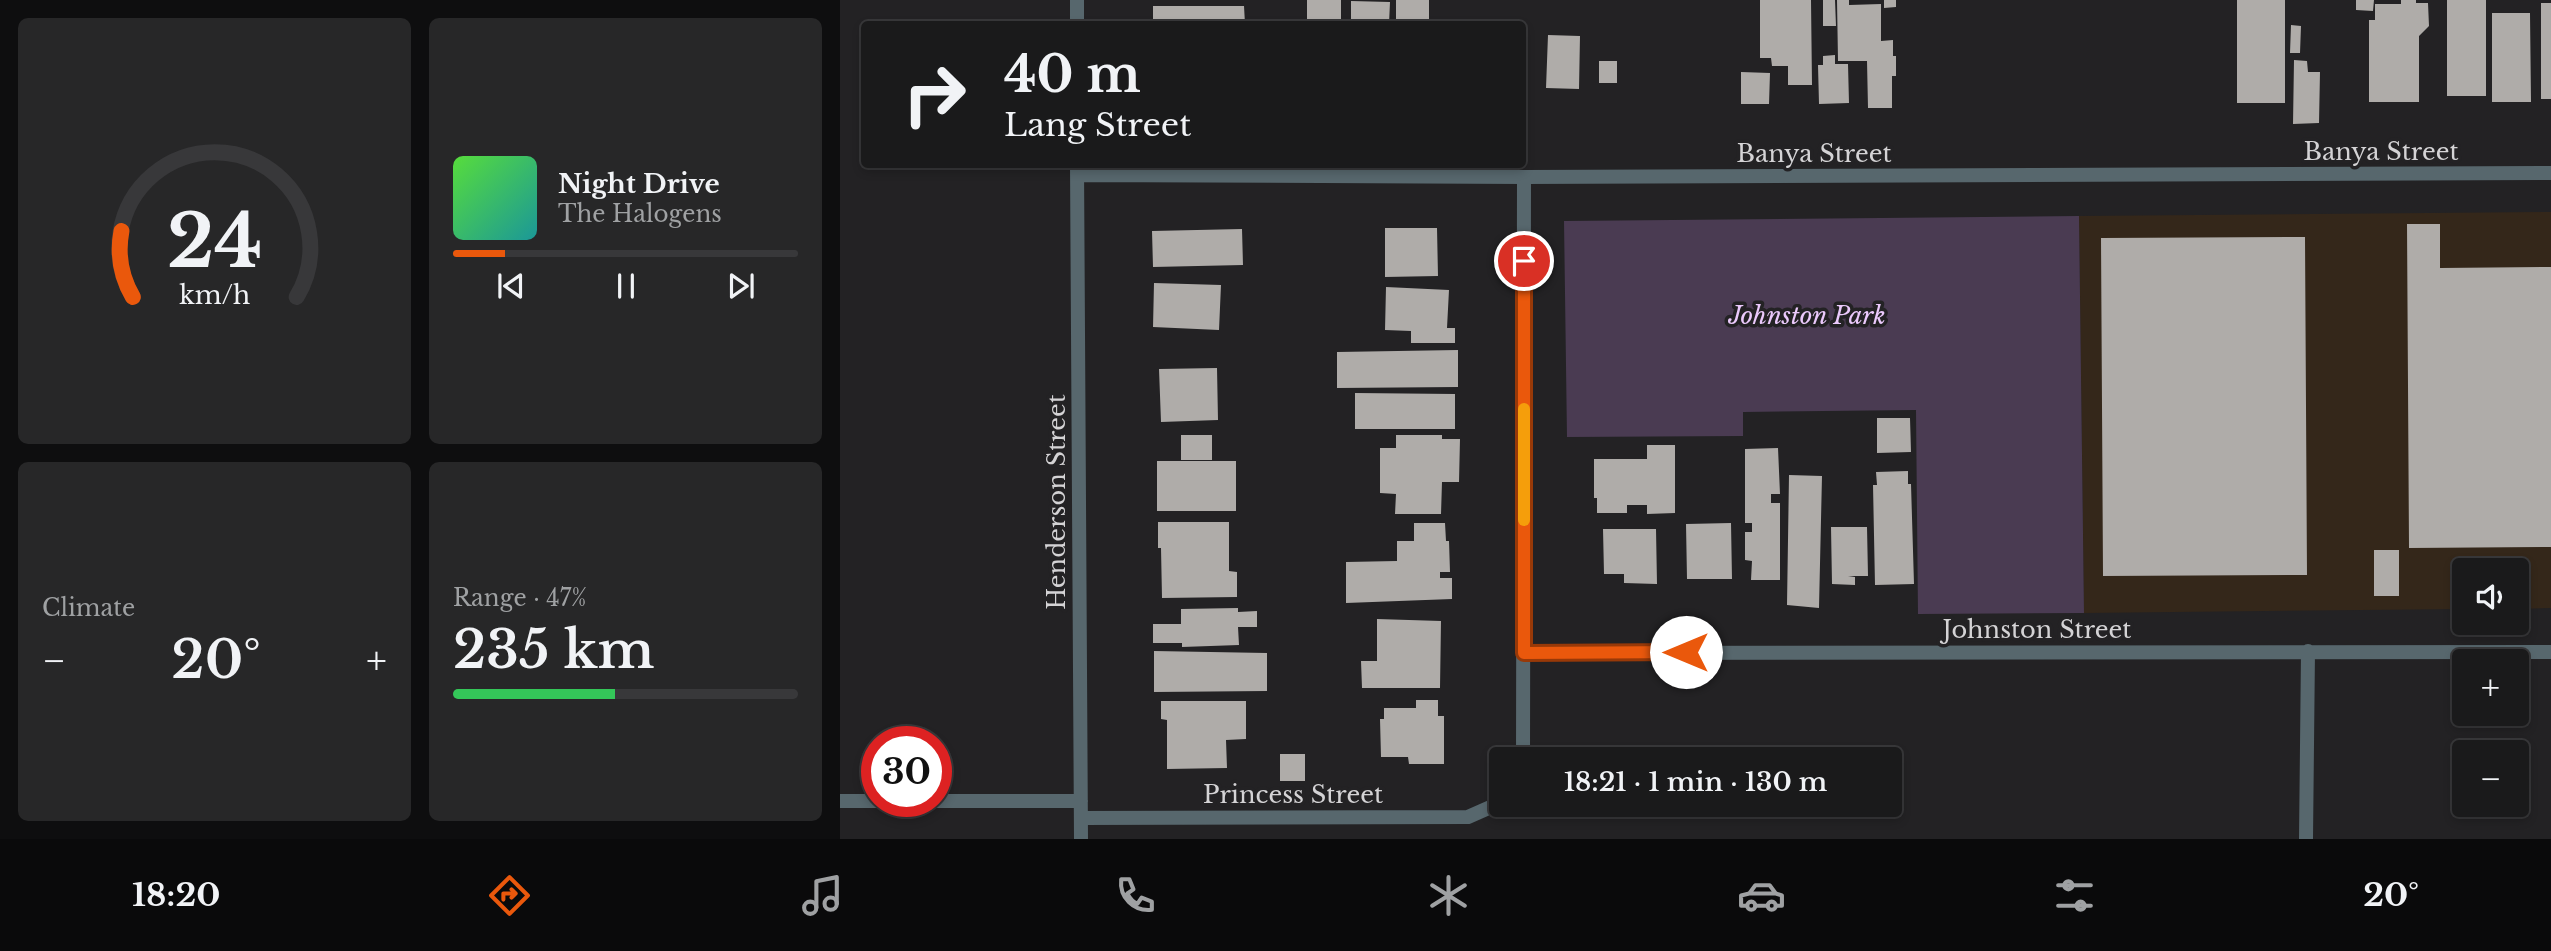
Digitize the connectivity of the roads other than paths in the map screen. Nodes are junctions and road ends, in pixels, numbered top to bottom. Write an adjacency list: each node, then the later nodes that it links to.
1 (1077, 0): 2 (street)
2 (1077, 21)
3 (1077, 170): 5 (street, Banya Street); 13 (street, Henderson Street)
4 (2551, 173): 5 (street, Banya Street)
5 (1524, 177): 8 (street)
6 (2308, 650): 7 (street, Johnston Street); 8 (street, Johnston Street); 17 (street)
7 (2551, 652)
8 (1524, 653): 9 (street)
9 (1523, 747)
10 (840, 801): 11 (street)
11 (861, 801)
12 (952, 801): 13 (street)
13 (1081, 801): 15 (street, Henderson Street)
14 (1489, 808): 15 (street, Princess Street)
15 (1081, 818): 16 (street, Henderson Street)
16 (1081, 839)
17 (2306, 839)

